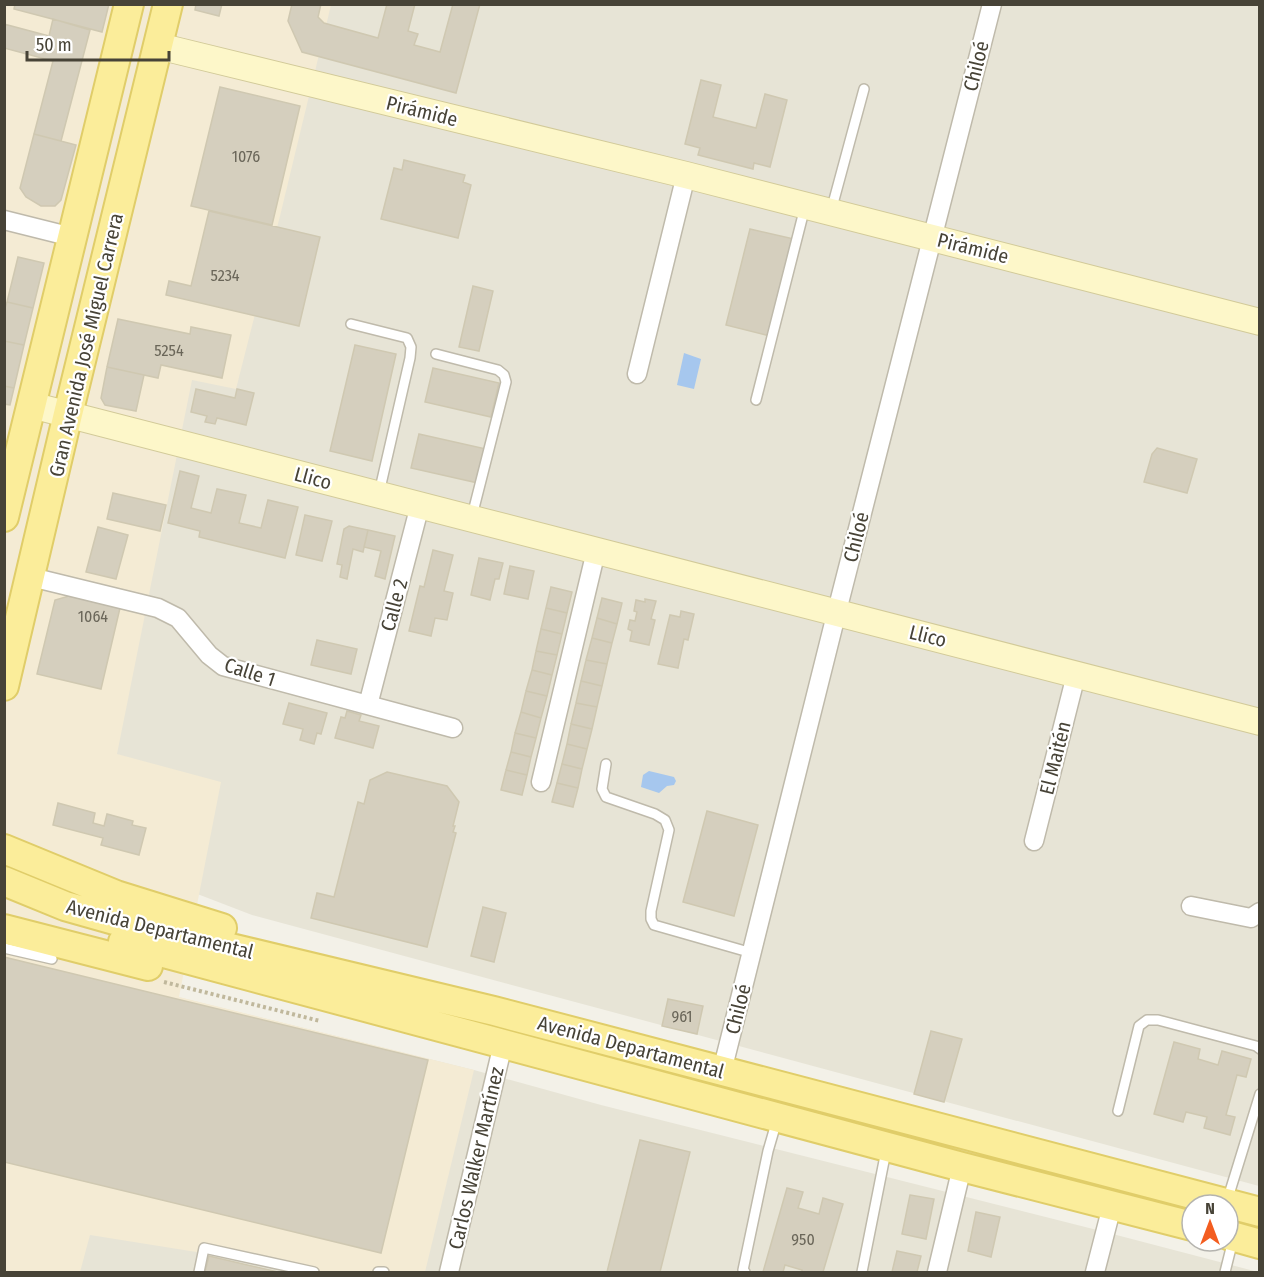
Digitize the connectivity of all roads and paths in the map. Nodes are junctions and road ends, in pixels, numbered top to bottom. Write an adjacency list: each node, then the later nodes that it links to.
1 (129, 4): 5 (main road, Gran Avenida José Miguel Carrera)
2 (168, 4): 4 (main road, Gran Avenida José Miguel Carrera)
3 (992, 4): 12 (street, Chiloé)
4 (158, 46): 5 (main road); 7 (street, Pirámide); 19 (main road, Gran Avenida José Miguel Carrera)
5 (119, 47): 11 (main road, Gran Avenida José Miguel Carrera)
6 (864, 89): 9 (lane)
7 (686, 175): 8 (street, Pirámide); 16 (street)
8 (806, 206): 9 (street, Pirámide); 17 (lane)
9 (831, 212): 12 (street, Pirámide)
10 (4, 220): 11 (street)
11 (72, 237): 18 (main road, Gran Avenida José Miguel Carrera)
12 (932, 238): 13 (street, Pirámide); 26 (street, Chiloé)
13 (1260, 322)
14 (351, 324): 20 (lane)
15 (436, 354): 23 (lane)
16 (637, 374)
17 (756, 400)
18 (31, 405): 19 (street, Llico); 22 (main road, Gran Avenida José Miguel Carrera)
19 (68, 414): 20 (street, Llico); 25 (main road, Gran Avenida José Miguel Carrera)
20 (379, 495): 21 (street, Llico)
21 (420, 505): 23 (street, Llico); 29 (street, Calle 2)
22 (4, 517)
23 (471, 519): 24 (street, Llico)
24 (596, 551): 26 (street, Llico); 33 (street)
25 (31, 577): 28 (main road, Gran Avenida José Miguel Carrera); 29 (street, Calle 1)
26 (837, 613): 27 (street, Llico); 42 (street, Chiloé)
27 (1076, 675): 30 (street, Llico); 34 (street, El Maitén)
28 (4, 686)
29 (368, 705): 31 (street, Calle 1)
30 (1260, 722)
31 (453, 728)
32 (606, 764): 42 (lane)
33 (541, 782)
34 (1034, 841)
35 (4, 849): 44 (main road)
36 (4, 881): 44 (main road, Avenida Departamental)
37 (4, 903): 45 (main road, Avenida Departamental)
38 (1191, 906): 39 (street)
39 (1260, 912)
40 (4, 929): 45 (main road)
41 (4, 948): 43 (lane)
42 (752, 953): 48 (street, Chiloé)
43 (52, 959)
44 (494, 1011): 48 (main road, Avenida Departamental)
45 (471, 1035): 46 (main road, Avenida Departamental)
46 (503, 1044): 51 (main road, Avenida Departamental); 65 (street, Carlos Walker Martínez)
47 (1260, 1049): 50 (lane)
48 (722, 1071): 54 (main road, Avenida Departamental)
49 (1260, 1094): 55 (lane)
50 (1118, 1111)
51 (778, 1117): 52 (main road, Avenida Departamental); 66 (lane)
52 (887, 1147): 53 (main road, Avenida Departamental); 67 (lane)
53 (962, 1167): 56 (main road, Avenida Departamental); 68 (street)
54 (1189, 1193)
55 (1230, 1193)
56 (1112, 1206): 59 (main road, Avenida Departamental); 69 (street)
57 (1240, 1207): 58 (main road, Avenida Departamental)
58 (1260, 1212)
59 (1180, 1223)
60 (1234, 1253): 70 (lane)
61 (199, 1272): 62 (lane)
62 (314, 1272)
63 (378, 1272): 64 (lane)
64 (384, 1272)
65 (448, 1272)
66 (745, 1272)
67 (861, 1272)
68 (937, 1272)
69 (1095, 1272)
70 (1225, 1272)

